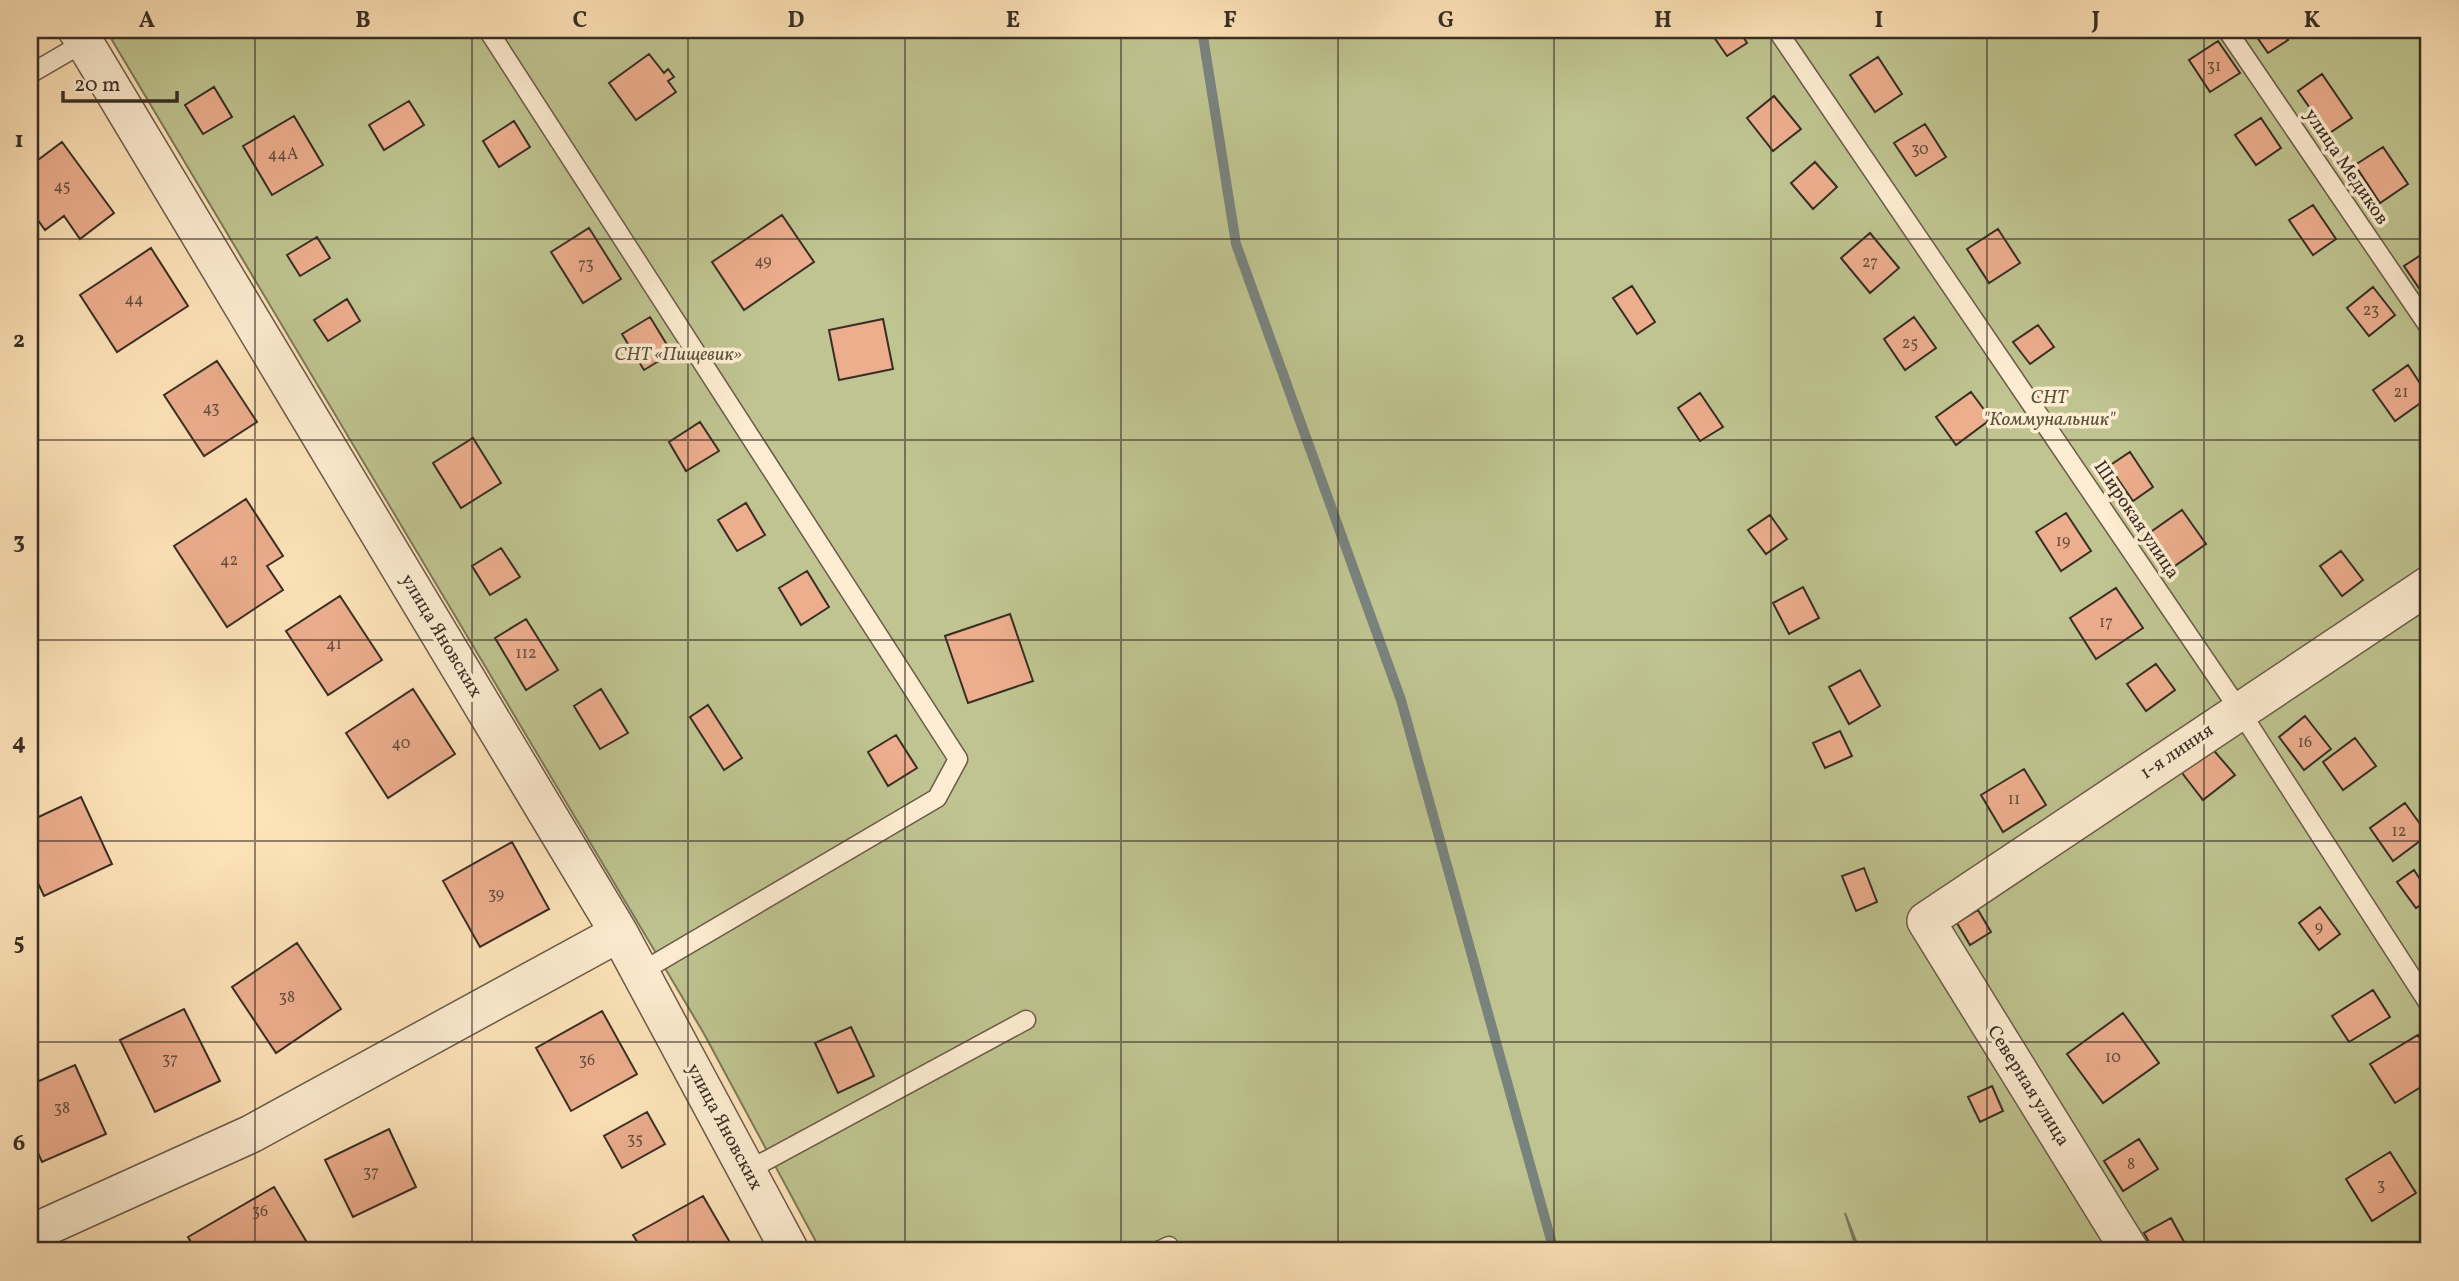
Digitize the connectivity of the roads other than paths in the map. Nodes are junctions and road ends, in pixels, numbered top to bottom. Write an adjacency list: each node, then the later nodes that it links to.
1 (488, 30): 11 (lane)
2 (1777, 30): 8 (lane, Широкая улица)
3 (2227, 30): 6 (lane, улица Медиков)
4 (81, 36): 5 (lane); 10 (street, улица Яновских)
5 (30, 74)
6 (2429, 327)
7 (2429, 585): 8 (street, 1-я линия)
8 (2240, 710): 9 (street, 1-я линия); 12 (lane, Широкая улица)
9 (1926, 921): 17 (street, Северная улица)
10 (619, 933): 11 (street, улица Яновских); 15 (street)
11 (642, 972): 14 (street, улица Яновских)
12 (2429, 1004)
13 (1026, 1020): 14 (lane)
14 (747, 1171): 16 (street, улица Яновских)
15 (30, 1234)
16 (790, 1251)
17 (2130, 1251)

